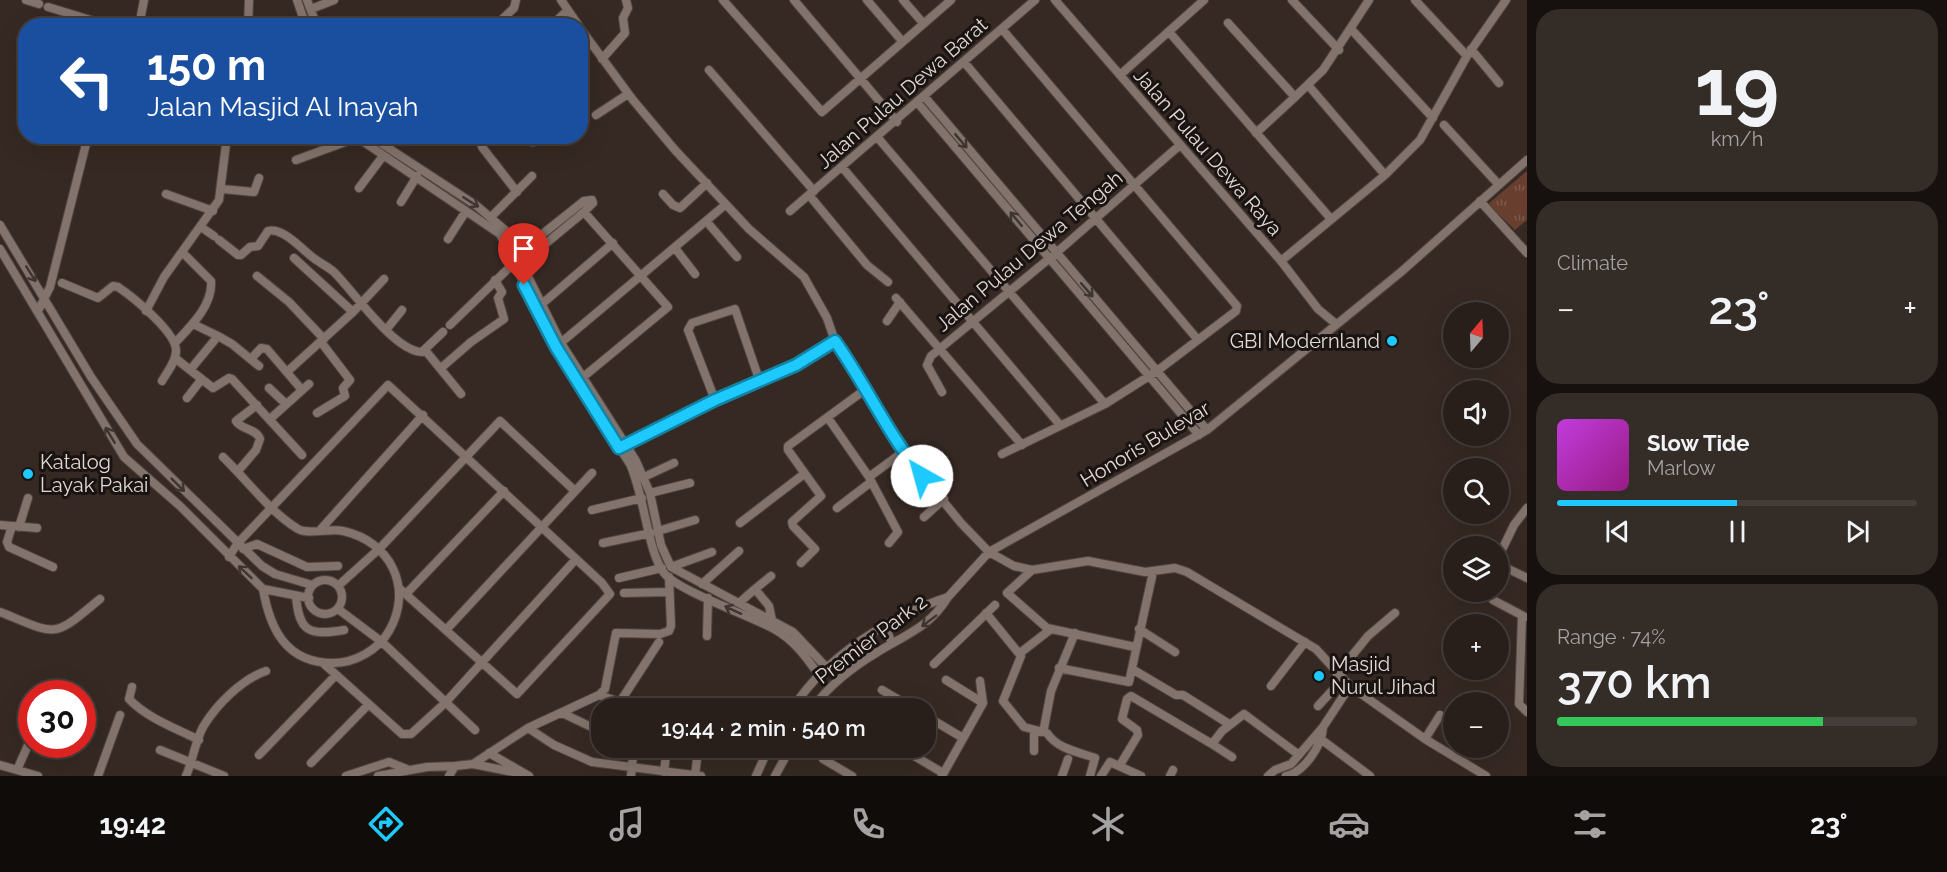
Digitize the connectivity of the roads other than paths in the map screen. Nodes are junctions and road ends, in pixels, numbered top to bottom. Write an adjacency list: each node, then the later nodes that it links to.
1 (26, 0): 24 (street)
2 (144, 0): 25 (street)
3 (249, 0): 26 (street)
4 (297, 0): 27 (street)
5 (307, 0): 22 (street)
6 (334, 0): 22 (street)
7 (516, 0): 29 (street)
8 (561, 0): 23 (street)
9 (626, 0): 43 (street)
10 (723, 0): 47 (street)
11 (794, 0): 47 (street)
12 (867, 0): 38 (street)
13 (903, 0): 32 (street)
14 (951, 0): 32 (street)
15 (1035, 0): 34 (street, Jalan Pulau Dewa Barat)
16 (1055, 0): 46 (street, Jalan Pulau Dewa Raya)
17 (1204, 0): 36 (street)
18 (1292, 0): 41 (street)
19 (1369, 0): 35 (street)
20 (1415, 0): 42 (street)
21 (1506, 0): 42 (street)
22 (311, 9): 28 (street)
23 (568, 10): 30 (street); 31 (street)
24 (85, 18)
25 (141, 18)
26 (248, 18)
27 (303, 18)
28 (314, 18)
29 (503, 18)
30 (560, 18)
31 (574, 18)
32 (923, 23): 38 (street)
33 (1228, 23): 51 (street)
34 (1002, 29): 44 (street, Jalan Pulau Dewa Barat); 76 (street)
35 (1351, 29): 41 (street); 54 (street)
36 (1170, 33): 46 (street); 57 (street)
37 (588, 39): 39 (street)
38 (902, 41): 47 (street)
39 (591, 43): 40 (street); 43 (street)
40 (588, 46)
41 (1339, 50): 49 (street)
42 (1469, 53): 48 (street); 54 (street)
43 (602, 59): 50 (street)
44 (964, 62): 52 (street, Jalan Pulau Dewa Barat); 92 (street)
45 (709, 70): 81 (street)
46 (1120, 75): 64 (street, Jalan Pulau Dewa Raya)
47 (860, 78): 55 (street)
48 (1499, 82)
49 (1308, 85): 51 (street); 72 (street)
50 (628, 94): 53 (street); 75 (street)
51 (1295, 97): 57 (street)
52 (920, 99): 55 (street, Jalan Pulau Dewa Barat); 104 (street)
53 (596, 115)
54 (1433, 118): 72 (street)
55 (897, 122): 58 (street, Jalan Pulau Dewa Barat)
56 (1444, 125): 77 (street)
57 (1256, 133): 93 (street)
58 (878, 138): 69 (street, Jalan Pulau Dewa Barat); 116 (street)
59 (86, 144): 117 (street)
60 (226, 144): 79 (street)
61 (338, 144): 67 (street)
62 (366, 144): 66 (street)
63 (382, 144): 70 (street)
64 (1180, 145): 76 (street, Jalan Pulau Dewa Tengah); 107 (street, Jalan Pulau Dewa Raya)
65 (482, 147): 80 (street)
66 (383, 156): 74 (street); 78 (street)
67 (296, 160)
68 (1527, 160): 77 (street, Honoris Bulevar)
69 (842, 167): 81 (street, Jalan Pulau Dewa Barat); 125 (street)
70 (421, 170): 74 (street); 91 (street, one-way to 91)
71 (532, 176): 80 (street)
72 (1385, 176): 93 (street)
73 (259, 178): 79 (street)
74 (416, 178): 85 (street); 88 (street)
75 (707, 183): 83 (street); 86 (street)
76 (1134, 183): 92 (street, Jalan Pulau Dewa Tengah); 132 (street)
77 (1499, 185): 84 (street, Honoris Bulevar)
78 (359, 188)
79 (222, 189): 87 (street)
80 (517, 192): 91 (street)
81 (812, 193): 90 (street, Jalan Pulau Dewa Barat); 114 (street)
82 (166, 194): 87 (street)
83 (663, 194)
84 (1480, 201): 103 (street); 127 (street, Honoris Bulevar)
85 (401, 202)
86 (725, 205): 94 (street); 134 (street)
87 (213, 211): 96 (street)
88 (466, 211): 97 (street); 108 (street)
89 (584, 212): 98 (street); 102 (street); 108 (street)
90 (790, 212)
91 (492, 216): 102 (street)
92 (1095, 217): 104 (street, Jalan Pulau Dewa Tengah); 132 (street)
93 (1331, 219): 107 (street)
94 (707, 222): 99 (street); 105 (street)
95 (0, 225): 117 (street, one-way to 117)
96 (201, 227): 101 (street); 118 (street)
97 (448, 239)
98 (613, 243): 109 (street); 119 (street)
99 (675, 248): 109 (street); 110 (street)
100 (0, 249): 121 (street)
101 (182, 252): 122 (street); 126 (street)
102 (519, 253): 108 (street)
103 (1527, 253)
104 (1052, 256): 116 (street, Jalan Pulau Dewa Tengah); 144 (street, one-way to 144); 146 (street)
105 (737, 257)
106 (294, 258): 123 (street)
107 (1281, 261): 127 (street, Jalan Pulau Dewa Raya)
108 (516, 263): 113 (street); 119 (street); 136 (street)
109 (642, 274): 136 (street); 147 (street)
110 (695, 274)
111 (257, 276): 133 (street)
112 (384, 279): 118 (street)
113 (495, 280): 128 (street); 142 (street)
114 (888, 282)
115 (62, 283): 122 (street)
116 (1010, 292): 125 (street, Jalan Pulau Dewa Tengah); 160 (street)
117 (45, 296): 121 (street); 207 (street, one-way to 207)
118 (362, 303): 123 (street); 129 (street)
119 (543, 303): 136 (street)
120 (402, 310): 129 (street)
121 (38, 311): 212 (street, one-way to 121)
122 (146, 311): 135 (street)
123 (353, 312): 133 (street)
124 (886, 321): 137 (street)
125 (972, 322): 137 (street, Jalan Pulau Dewa Tengah); 166 (street)
126 (193, 324): 131 (street); 135 (street)
127 (1336, 324): 167 (street, Honoris Bulevar)
128 (450, 325)
129 (386, 330): 138 (street)
130 (443, 332): 138 (street)
131 (218, 336): 140 (street); 143 (street)
132 (1198, 340): 144 (street)
133 (323, 341): 145 (street); 162 (street)
134 (835, 341): 150 (street); 153 (street)
135 (175, 343): 139 (street)
136 (559, 345): 147 (street); 170 (street)
137 (939, 349): 155 (street, Jalan Pulau Dewa Tengah); 169 (street)
138 (425, 350): 142 (street)
139 (175, 358): 143 (street); 149 (street)
140 (250, 359): 141 (street); 145 (street)
141 (259, 366)
142 (441, 368): 156 (street)
143 (190, 370): 148 (street)
144 (1157, 370): 146 (street); 167 (street)
145 (288, 371): 154 (street)
146 (1148, 376): 160 (street); 168 (street)
147 (582, 378): 170 (street)
148 (201, 380): 157 (street); 161 (street)
149 (162, 381)
150 (760, 382): 158 (street); 158 (street)
151 (309, 384): 154 (street)
152 (268, 388): 159 (street)
153 (867, 389): 164 (street); 171 (street)
154 (302, 390): 159 (street)
155 (942, 392)
156 (461, 394)
157 (188, 398)
158 (715, 400): 170 (street)
159 (286, 404): 165 (street)
160 (1105, 404): 166 (street)
161 (257, 405): 165 (street); 177 (street)
162 (317, 413)
163 (423, 415): 174 (street); 189 (street); 202 (street)
164 (828, 418): 179 (street); 181 (street)
165 (270, 419): 173 (street)
166 (1060, 425): 169 (street)
167 (1207, 430): 168 (street, Honoris Bulevar)
168 (1199, 435): 211 (street, Honoris Bulevar)
169 (1022, 445): 172 (street)
170 (622, 446): 180 (street); 187 (street)
171 (903, 452): 181 (street); 188 (street)
172 (1002, 453)
173 (302, 455)
174 (466, 456): 183 (street); 184 (street); 208 (street)
175 (223, 457): 177 (street)
176 (674, 464): 180 (street)
177 (238, 471): 189 (street)
178 (592, 473): 183 (street)
179 (804, 474): 197 (street); 214 (street)
180 (644, 477): 185 (street)
181 (870, 479): 190 (street); 206 (street)
182 (690, 483): 185 (street)
183 (575, 490): 200 (street)
184 (504, 491): 200 (street); 232 (street)
185 (650, 493): 193 (street)
186 (28, 498): 199 (street)
187 (642, 498): 192 (street); 193 (street)
188 (944, 499): 194 (street); 211 (street)
189 (272, 507): 202 (street); 207 (street)
190 (837, 508)
191 (1527, 508): 195 (street)
192 (592, 510)
193 (651, 516): 203 (street)
194 (924, 517)
195 (1524, 517): 204 (street)
196 (695, 520): 203 (street)
197 (740, 523)
198 (0, 525): 199 (street)
199 (15, 527): 201 (street); 216 (street)
200 (542, 527): 213 (street); 253 (street)
201 (37, 528)
202 (321, 530): 208 (street)
203 (655, 532): 205 (street); 217 (street); 219 (street)
204 (1509, 541)
205 (603, 543)
206 (889, 543)
207 (240, 547): 212 (street); 218 (street); 227 (street)
208 (380, 548): 229 (street); 232 (street)
209 (739, 551): 228 (street)
210 (712, 552): 217 (street)
211 (989, 552): 221 (street); 237 (street, Premier Park 2)
212 (229, 557): 230 (street, one-way to 212)
213 (576, 559): 263 (street); 263 (street)
214 (801, 563)
215 (338, 566): 218 (street)
216 (53, 567)
217 (671, 567): 228 (street)
218 (314, 568): 227 (street)
219 (662, 568): 224 (street); 225 (street)
220 (1509, 569): 226 (street)
221 (1032, 570): 222 (street); 250 (street)
222 (1153, 572): 251 (street); 258 (street)
223 (771, 576): 231 (street)
224 (620, 578)
225 (669, 578): 233 (street); 236 (street)
226 (1527, 578)
227 (310, 584): 229 (street); 238 (street)
228 (702, 585): 236 (street)
229 (338, 586): 243 (street)
230 (263, 589): 235 (street); 264 (street)
231 (755, 589): 241 (street); 248 (street)
232 (403, 591): 253 (street); 256 (street)
233 (669, 592): 234 (street); 280 (street)
234 (624, 593)
235 (296, 596): 238 (street); 252 (street)
236 (712, 597): 241 (street); 255 (street); 272 (street, one-way to 236)
237 (948, 597): 249 (street, Premier Park 2); 259 (street, Premier Park 2, one-way to 259)
238 (309, 598): 243 (street)
239 (100, 599): 244 (street)
240 (1497, 602): 247 (street)
241 (739, 603): 248 (street)
242 (995, 605): 246 (street)
243 (338, 609): 256 (street)
244 (0, 612)
245 (1395, 613): 273 (street)
246 (986, 614): 262 (street); 266 (street)
247 (1525, 617): 265 (street)
248 (772, 620): 267 (street)
249 (885, 627): 259 (street); 267 (street, Premier Park 2)
250 (1051, 629): 254 (street); 262 (street)
251 (1139, 629): 260 (street); 261 (street)
252 (344, 630)
253 (446, 630): 263 (street)
254 (1075, 633): 260 (street); 268 (street)
255 (707, 636)
256 (382, 642): 264 (street); 286 (street)
257 (659, 642): 282 (street)
258 (1305, 642): 273 (street); 276 (street)
259 (892, 643): 284 (street, Premier Park 2)
260 (1135, 647): 269 (street)
261 (1175, 652)
262 (1020, 654): 299 (street)
263 (480, 662): 286 (street)
264 (323, 663): 271 (street)
265 (1524, 663): 290 (street)
266 (934, 664)
267 (827, 668): 272 (street, Premier Park 2)
268 (1059, 668): 269 (street); 299 (street)
269 (1132, 669): 295 (street)
270 (266, 671): 303 (street)
271 (336, 675): 288 (street); 308 (street)
272 (819, 675): 283 (street, Premier Park 2)
273 (1340, 677): 277 (street); 289 (street)
274 (946, 680): 287 (street)
275 (980, 681): 287 (street)
276 (1271, 686)
277 (1350, 686): 300 (street); 302 (street)
278 (132, 687): 303 (street)
279 (882, 690): 285 (street)
280 (599, 695): 281 (street); 291 (street)
281 (608, 698)
282 (623, 698)
283 (800, 698)
284 (821, 698)
285 (896, 698)
286 (445, 703): 288 (street); 298 (street)
287 (983, 703): 301 (street)
288 (368, 705): 321 (street)
289 (1318, 706)
290 (1527, 712)
291 (562, 713): 296 (street); 297 (street)
292 (120, 715): 334 (street)
293 (1440, 715): 302 (street)
294 (936, 722): 301 (street)
295 (1229, 724): 304 (street); 309 (street)
296 (591, 727)
297 (528, 728): 307 (street); 329 (street)
298 (475, 730)
299 (1037, 732): 306 (street); 346 (street)
300 (1317, 737): 309 (street); 332 (street); 351 (street)
301 (963, 738): 331 (street)
302 (1425, 739): 352 (street)
303 (198, 740): 320 (street)
304 (1212, 744): 310 (street); 324 (street)
305 (159, 750): 320 (street)
306 (1034, 751)
307 (489, 753): 322 (street); 330 (street)
308 (259, 755)
309 (1299, 755): 349 (street)
310 (1232, 757)
311 (22, 758): 326 (street)
312 (633, 758): 329 (street)
313 (666, 758): 328 (street)
314 (764, 758): 342 (street)
315 (785, 758): 343 (street)
316 (916, 758): 331 (street)
317 (697, 759): 340 (street)
318 (822, 759): 344 (street)
319 (1068, 759): 345 (street)
320 (192, 764): 335 (street); 336 (street)
321 (311, 764)
322 (473, 764): 325 (street); 330 (street)
323 (0, 765): 326 (street)
324 (1120, 765): 347 (street); 348 (street)
325 (455, 766): 327 (street); 339 (street)
326 (17, 770): 333 (street)
327 (409, 770): 337 (street); 338 (street)
328 (664, 772): 329 (street); 340 (street)
329 (631, 773)
330 (526, 775)
331 (943, 775)
332 (1297, 775): 350 (street)
333 (38, 776)
334 (98, 776)
335 (186, 776)
336 (224, 776)
337 (346, 776)
338 (378, 776)
339 (449, 776)
340 (695, 776): 341 (street)
341 (701, 776)
342 (756, 776)
343 (775, 776)
344 (852, 776)
345 (1062, 776)
346 (1090, 776)
347 (1101, 776)
348 (1141, 776)
349 (1268, 776)
350 (1286, 776)
351 (1370, 776)
352 (1486, 776)

